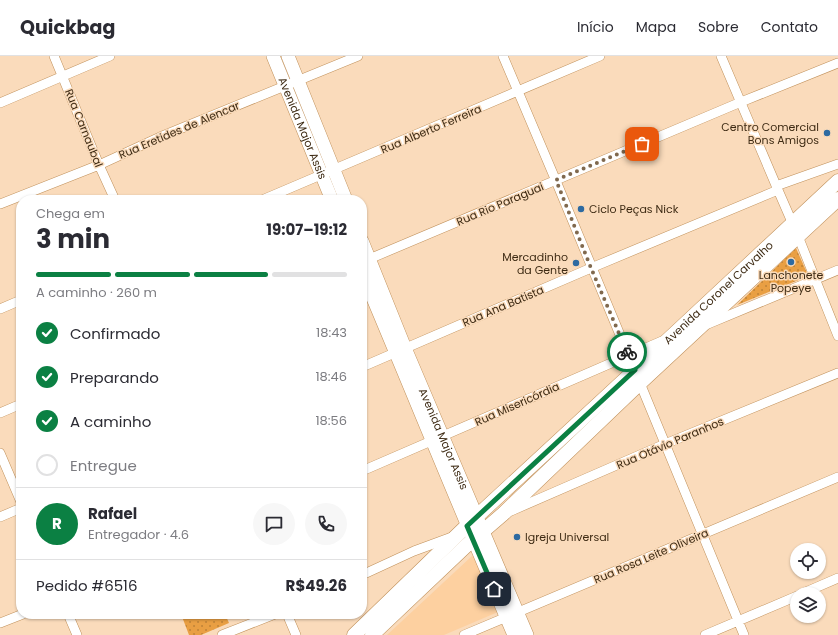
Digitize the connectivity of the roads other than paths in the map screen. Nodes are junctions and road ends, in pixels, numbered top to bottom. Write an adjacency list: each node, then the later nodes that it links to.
1 (54, 56): 10 (street, Rua Carnaubal)
2 (110, 56): 10 (street)
3 (273, 56): 12 (street, Avenida Major Assis)
4 (288, 56): 11 (street, Avenida Major Assis)
5 (358, 56): 11 (street, Rua Eretides de Alencar)
6 (503, 56): 13 (street)
7 (600, 56): 13 (street, Rua Alberto Ferreira)
8 (721, 56): 14 (street)
9 (838, 63): 14 (street, Rua Rio Paraguai)
10 (63, 76): 15 (street); 17 (street, Rua Carnaubal)
11 (298, 81): 12 (street, Rua Eretides de Alencar); 18 (street, Avenida Major Assis)
12 (286, 86): 17 (street, Rua Eretides de Alencar); 19 (street, Avenida Major Assis)
13 (518, 92): 18 (street, Rua Alberto Ferreira); 20 (street)
14 (741, 102): 20 (street, Rua Rio Paraguai); 22 (street)
15 (0, 103)
16 (838, 164): 22 (street, Rua Ana Batista)
17 (99, 165): 23 (street, Rua Eretides de Alencar); 24 (street, Rua Carnaubal)
18 (335, 170): 19 (street, Rua Alberto Ferreira); 27 (street, Avenida Major Assis)
19 (322, 175): 25 (street, Rua Alberto Ferreira); 26 (street, Avenida Major Assis)
20 (556, 180): 32 (street, Rua Rio Paraguai); 34 (street)
21 (838, 181): 31 (main road, Avenida Coronel Carvalho)
22 (777, 188): 31 (street); 34 (street, Rua Ana Batista)
23 (23, 195)
24 (113, 195)
25 (274, 195)
26 (330, 195)
27 (344, 195)
28 (16, 198): 30 (street, Rua Eretides de Alencar)
29 (838, 200): 31 (main road, Avenida Coronel Carvalho)
30 (0, 204)
31 (796, 230): 36 (street); 40 (main road, Avenida Coronel Carvalho); 41 (main road, Avenida Coronel Carvalho)
32 (367, 261)
33 (367, 264): 43 (street, Avenida Major Assis)
34 (591, 268): 43 (street, Rua Ana Batista); 44 (street)
35 (838, 270): 36 (street)
36 (816, 279): 40 (street); 42 (street)
37 (367, 282): 43 (street, Avenida Major Assis)
38 (16, 302): 39 (street)
39 (0, 309)
40 (699, 328): 47 (main road, Avenida Coronel Carvalho)
41 (672, 336): 44 (street, Rua Misericórdia); 47 (main road, Avenida Coronel Carvalho)
42 (838, 336)
43 (400, 350): 45 (street, Rua Ana Batista); 50 (street, Avenida Major Assis)
44 (629, 355): 47 (street); 50 (street, Rua Misericórdia)
45 (367, 365)
46 (838, 373): 51 (street, Rua Otávio Paranhos)
47 (637, 377): 51 (street); 57 (main road, Avenida Coronel Carvalho); 59 (main road, Avenida Coronel Carvalho)
48 (16, 406): 49 (street)
49 (0, 413)
50 (438, 439): 53 (street, Rua Misericórdia); 59 (street, Avenida Major Assis)
51 (665, 444): 57 (street, Rua Otávio Paranhos); 60 (street)
52 (0, 453): 55 (street)
53 (367, 469)
54 (838, 477): 60 (street, Rua Rosa Leite Oliveira)
55 (16, 490)
56 (16, 510): 58 (street)
57 (503, 514): 61 (main road, Avenida Coronel Carvalho)
58 (0, 517)
59 (467, 526): 61 (street, Avenida Major Assis); 62 (street); 76 (main road, Avenida Coronel Carvalho)
60 (702, 534): 66 (street, Rua Rosa Leite Oliveira); 71 (street)
61 (478, 536): 66 (street, Avenida Major Assis); 77 (main road, Avenida Coronel Carvalho)
62 (367, 573)
63 (838, 578): 64 (street)
64 (817, 587)
65 (790, 599): 71 (street)
66 (512, 615): 78 (street, Rua Rosa Leite Oliveira); 79 (street, Avenida Major Assis); 80 (street, Avenida Major Assis)
67 (16, 617): 72 (street)
68 (70, 619): 73 (street)
69 (262, 619): 74 (street)
70 (289, 619): 75 (street)
71 (738, 621): 81 (street); 82 (street)
72 (0, 623)
73 (77, 635)
74 (222, 635)
75 (296, 635)
76 (354, 635)
77 (372, 635)
78 (464, 635)
79 (514, 635)
80 (527, 635)
81 (705, 635)
82 (744, 635)

